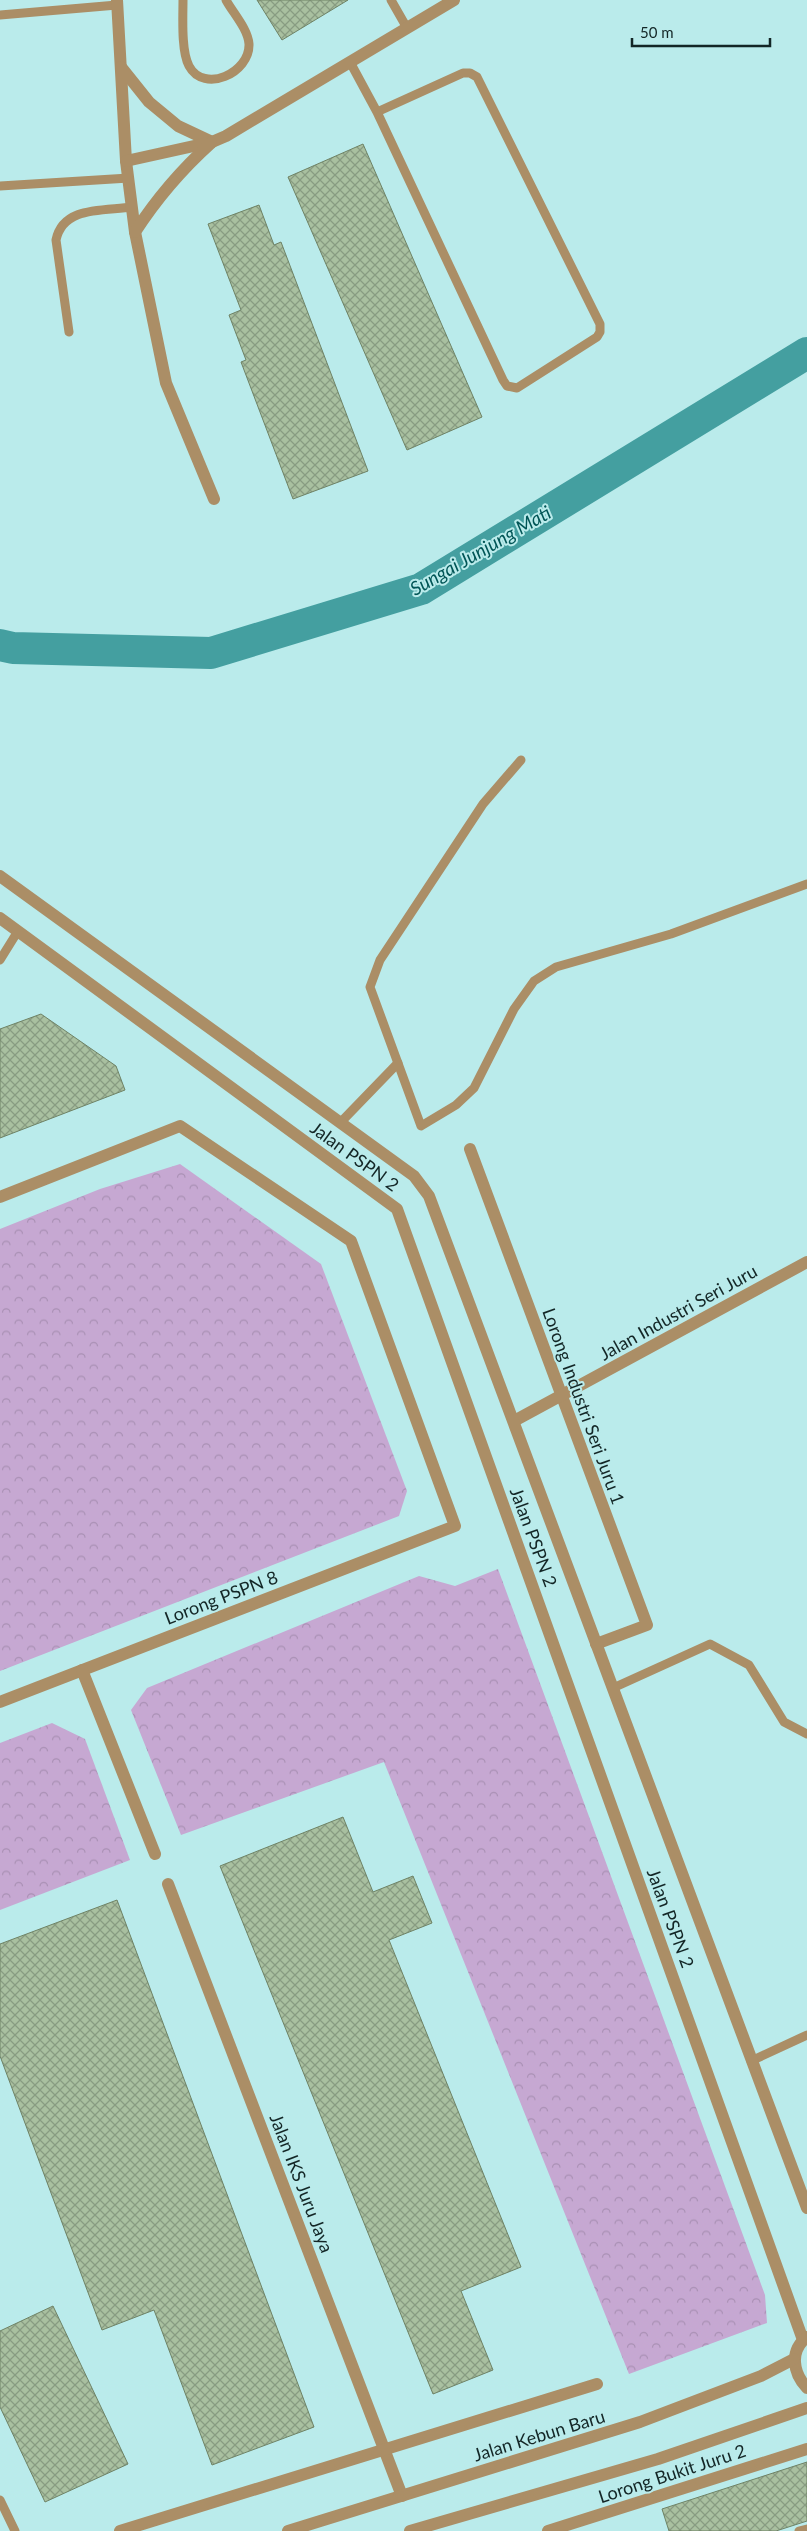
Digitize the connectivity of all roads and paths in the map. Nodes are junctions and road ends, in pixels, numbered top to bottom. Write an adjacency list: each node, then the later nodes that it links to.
1 (182, 0): 2 (lane)
2 (226, 0)
3 (391, 0): 7 (lane)
4 (454, 0): 7 (street)
5 (117, 3): 6 (lane); 9 (street)
6 (0, 15)
7 (408, 28): 8 (street)
8 (350, 62): 10 (lane); 11 (street)
9 (121, 67): 11 (street); 12 (street)
10 (377, 112): 10 (lane)
11 (212, 142): 12 (street); 16 (street)
12 (126, 161): 13 (street)
13 (128, 178): 14 (lane); 15 (street)
14 (0, 186)
15 (132, 207): 16 (street); 17 (lane)
16 (135, 232): 18 (street)
17 (69, 332)
18 (214, 499)
19 (521, 760): 25 (lane)
20 (0, 876): 26 (street, Jalan PSPN 2)
21 (807, 884): 25 (lane)
22 (0, 918): 23 (street, Jalan PSPN 2)
23 (18, 931): 24 (lane); 42 (street, Jalan PSPN 2)
24 (0, 960)
25 (398, 1063): 26 (lane)
26 (340, 1123): 31 (street, Jalan PSPN 2)
27 (470, 1149): 30 (street, Lorong Industri Seri Juru 1)
28 (0, 1197): 33 (street, Lorong PSPN 8)
29 (807, 1262): 30 (street, Jalan Industri Seri Juru)
30 (562, 1396): 31 (street, Jalan Industri Seri Juru); 32 (street, Lorong Industri Seri Juru 1)
31 (514, 1421): 32 (street, Jalan PSPN 2)
32 (596, 1644): 34 (street, Jalan PSPN 2)
33 (82, 1670): 35 (street, Lorong PSPN 8); 37 (street)
34 (613, 1688): 36 (lane); 40 (street, Jalan PSPN 2)
35 (0, 1702)
36 (807, 1734)
37 (156, 1854)
38 (168, 1884): 47 (street, Jalan IKS Juru Jaya)
39 (807, 2035): 40 (lane)
40 (751, 2061): 41 (street, Jalan PSPN 2)
41 (807, 2208)
42 (805, 2338): 43 (street)
43 (794, 2359): 45 (street); 49 (street, Jalan Kebun Baru)
44 (598, 2384): 47 (street)
45 (807, 2388)
46 (807, 2408): 55 (street)
47 (386, 2449): 49 (street, Jalan IKS Juru Jaya); 53 (street)
48 (807, 2449): 56 (street, Lorong Bukit Juru 2)
49 (402, 2496): 54 (street, Jalan Kebun Baru)
50 (0, 2500): 52 (lane)
51 (807, 2528): 57 (lane)
52 (15, 2531)
53 (120, 2531)
54 (288, 2531)
55 (410, 2531)
56 (548, 2531)
57 (799, 2531)

